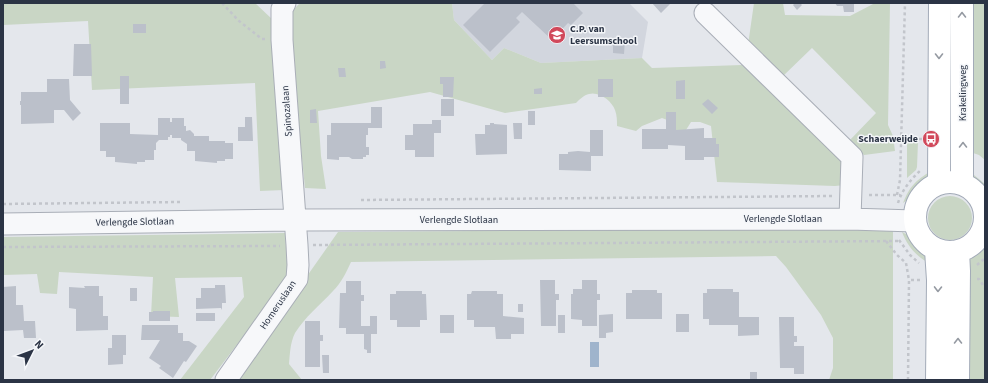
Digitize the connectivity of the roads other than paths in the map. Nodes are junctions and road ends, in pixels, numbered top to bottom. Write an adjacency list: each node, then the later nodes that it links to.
1 (940, 3): 5 (main road, one-way to 5)
2 (962, 3): 6 (main road, Krakelingweg, one-way to 2)
3 (279, 5): 8 (street, Spinozalaan)
4 (705, 13): 7 (street)
5 (939, 183): 6 (main road); 10 (main road)
6 (962, 184): 9 (main road)
7 (850, 219): 8 (street, Verlengde Slotlaan); 10 (street, Verlengde Slotlaan)
8 (295, 220): 11 (street, Verlengde Slotlaan); 14 (street, Homeruslaan)
9 (985, 220): 12 (main road)
10 (914, 221): 13 (main road)
11 (3, 224)
12 (958, 252): 13 (main road); 16 (main road, one-way to 12)
13 (929, 258): 15 (main road, one-way to 15)
14 (226, 380)
15 (937, 380)
16 (958, 380)

